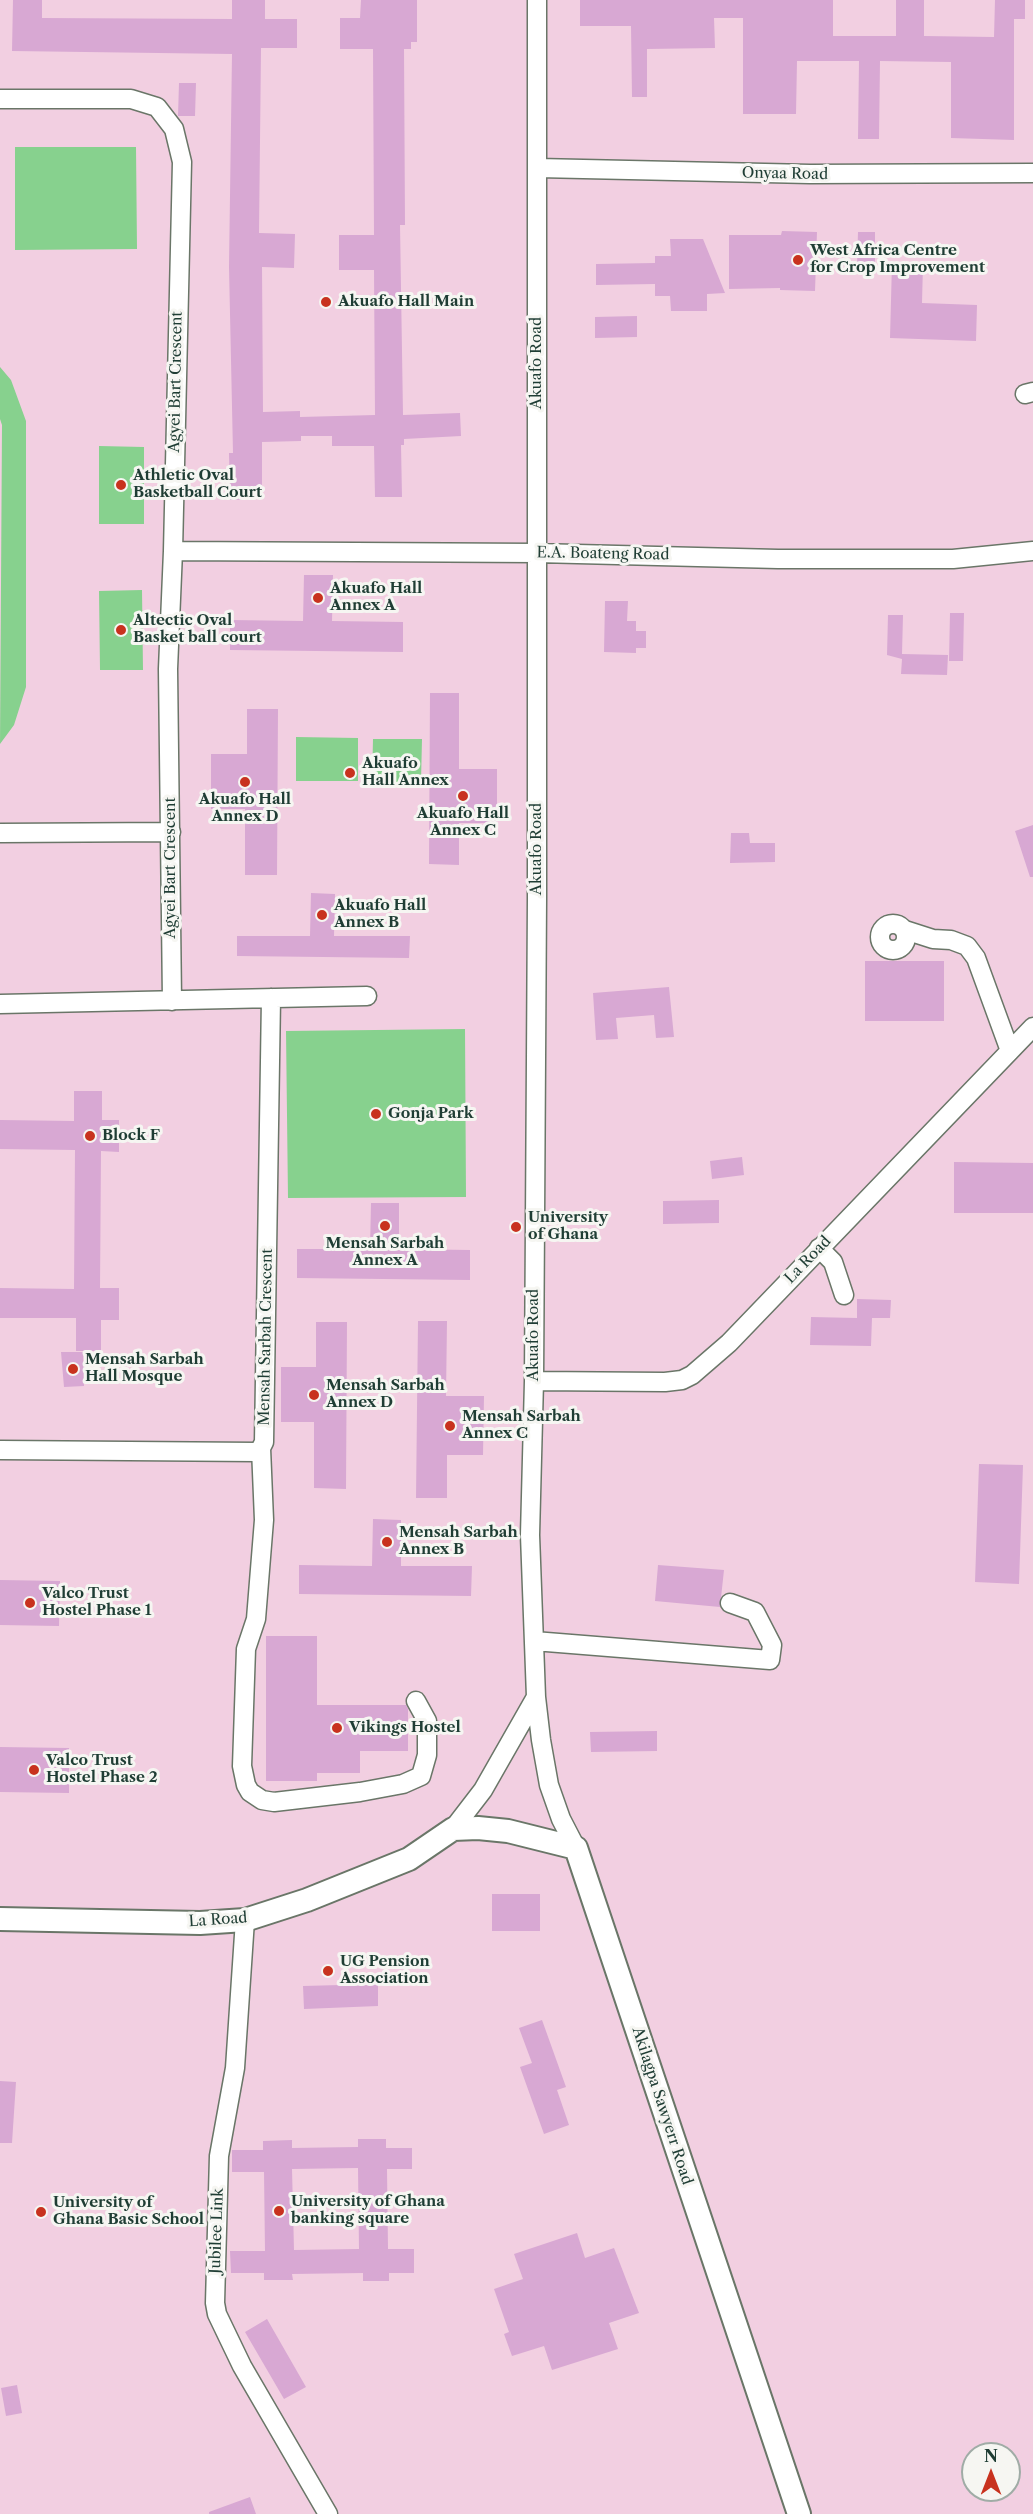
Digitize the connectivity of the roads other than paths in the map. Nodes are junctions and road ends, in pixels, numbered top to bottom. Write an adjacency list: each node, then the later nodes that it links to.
1 (537, 0): 3 (street, Akuafo Road)
2 (0, 99): 5 (street, Agyei Bart Crescent)
3 (538, 168): 4 (street, Onyaa Road); 7 (street, Akuafo Road)
4 (1033, 173)
5 (173, 551): 7 (street, E.A. Boateng Road); 8 (street, Agyei Bart Crescent)
6 (1033, 551): 7 (street, E.A. Boateng Road)
7 (537, 553): 19 (street, Akuafo Road)
8 (171, 832): 9 (street); 13 (street, Agyei Bart Crescent)
9 (0, 833)
10 (905, 930): 16 (street)
11 (367, 996): 12 (street)
12 (271, 998): 13 (street); 20 (street, Mensah Sarbah Crescent)
13 (172, 1001): 14 (street)
14 (0, 1004)
15 (1033, 1028): 16 (street, La Road)
16 (1010, 1051): 17 (street, La Road)
17 (819, 1248): 18 (street); 19 (street, La Road)
18 (844, 1295)
19 (534, 1381): 23 (street, Akuafo Road)
20 (261, 1448): 21 (street, Mensah Sarbah Crescent); 25 (street)
21 (0, 1450)
22 (730, 1603): 23 (street)
23 (534, 1641): 24 (street, Akuafo Road)
24 (536, 1697): 26 (street, La Road); 27 (street, Akilagpa Sawyerr Road)
25 (416, 1701)
26 (453, 1829): 27 (street); 29 (street, La Road)
27 (576, 1848): 31 (street, Akilagpa Sawyerr Road)
28 (0, 1919): 29 (street, La Road)
29 (244, 1920): 30 (street, Jubilee Link)
30 (328, 2514)
31 (798, 2514)

